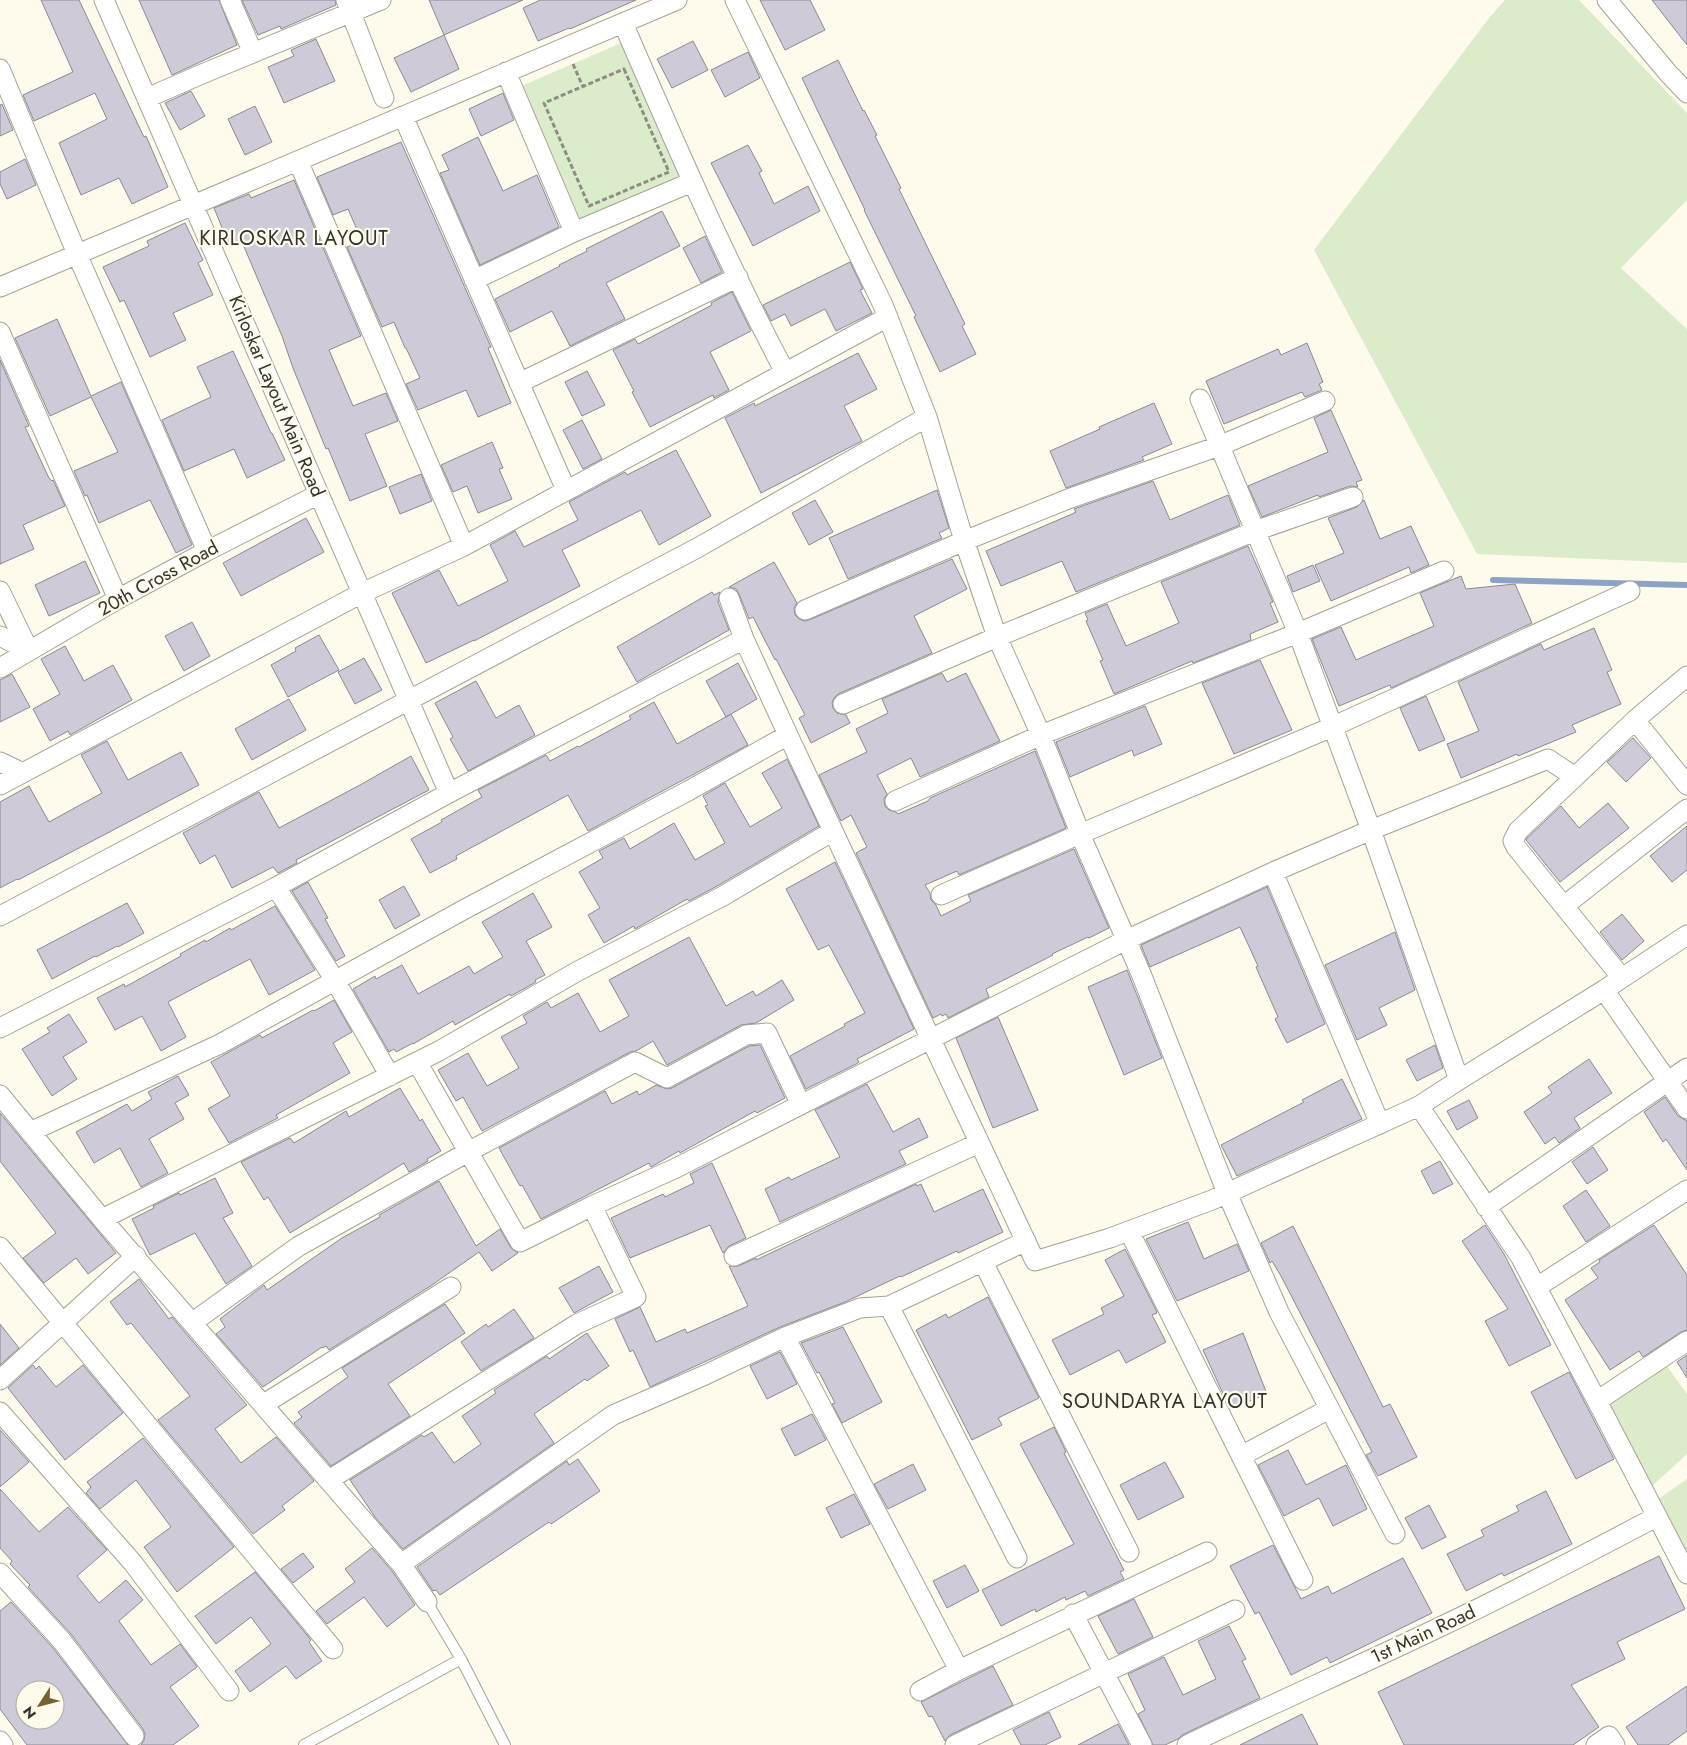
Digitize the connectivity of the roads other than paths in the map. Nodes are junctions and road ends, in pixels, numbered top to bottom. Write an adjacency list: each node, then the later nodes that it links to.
1 (104, 0): 13 (street, Kirloskar Layout Main Road)
2 (230, 0): 9 (street)
3 (381, 0): 7 (street)
4 (677, 0): 8 (street)
5 (735, 0): 24 (street)
6 (1607, 0): 12 (street)
7 (348, 6): 9 (street); 14 (street)
8 (623, 23): 11 (street); 17 (street)
9 (253, 53): 13 (street)
10 (0, 69): 20 (street)
11 (506, 72): 15 (street); 19 (street)
12 (1687, 93)
13 (147, 98): 18 (street, Kirloskar Layout Main Road)
14 (384, 98)
15 (403, 116): 16 (street); 22 (street)
16 (298, 161): 18 (street); 37 (street)
17 (692, 182): 19 (street); 21 (street)
18 (194, 205): 20 (street); 33 (street, Kirloskar Layout Main Road)
19 (574, 232): 22 (street)
20 (77, 254): 23 (street); 38 (street)
21 (738, 277): 26 (street); 27 (street)
22 (474, 280): 27 (street)
23 (0, 287)
24 (888, 317): 26 (street); 30 (street)
25 (0, 332): 44 (street)
26 (786, 372): 32 (street)
27 (519, 383): 32 (street)
28 (1200, 399): 31 (street)
29 (1325, 401): 31 (street)
30 (927, 417): 36 (street); 53 (street)
31 (1219, 446): 35 (street); 36 (street)
32 (566, 490): 37 (street)
33 (320, 494): 38 (street, 20th Cross Road); 42 (street, Kirloskar Layout Main Road)
34 (1353, 497): 35 (street)
35 (1255, 531): 46 (street); 48 (street)
36 (964, 541): 45 (street); 48 (street)
37 (464, 546): 42 (street)
38 (207, 551): 44 (street, 20th Cross Road)
39 (1444, 570): 46 (street)
40 (0, 591): 50 (street)
41 (1630, 591): 56 (street)
42 (362, 593): 53 (street, Kirloskar Layout Main Road); 60 (street)
43 (728, 598): 49 (street)
44 (118, 599): 50 (street, 20th Cross Road)
45 (805, 610)
46 (1298, 633): 56 (street); 58 (street)
47 (0, 636): 50 (street)
48 (996, 637): 54 (street); 58 (street)
49 (744, 639): 57 (street); 64 (street)
50 (29, 651): 51 (street, 20th Cross Road)
51 (0, 668)
52 (1687, 676): 55 (street)
53 (408, 700): 64 (street, Kirloskar Layout Main Road); 74 (street)
54 (843, 704)
55 (1636, 720): 61 (street); 63 (street)
56 (1332, 727): 67 (street); 69 (street)
57 (788, 735): 68 (street); 78 (street)
58 (1041, 735): 65 (street); 69 (street)
59 (0, 762): 60 (street)
60 (23, 773): 62 (street)
61 (1576, 777): 67 (street); 73 (street)
62 (0, 785)
63 (1687, 785)
64 (449, 793): 71 (street)
65 (895, 801)
66 (1687, 809): 73 (street)
67 (1371, 830): 70 (street); 85 (street)
68 (833, 832): 81 (street); 82 (street)
69 (1080, 834): 72 (street); 76 (street)
70 (1273, 872): 76 (street); 91 (street)
71 (276, 887): 78 (street); 80 (street)
72 (941, 895)
73 (1564, 906): 77 (street)
74 (0, 916)
75 (1687, 935): 77 (street)
76 (1126, 940): 81 (street); 96 (street)
77 (1622, 978): 79 (street)
78 (336, 982): 84 (street); 92 (street)
79 (1604, 990): 85 (street); 86 (street)
80 (0, 1028)
81 (931, 1040): 88 (street); 93 (street)
82 (417, 1062): 84 (street); 94 (street)
83 (1687, 1068): 86 (street)
84 (390, 1076): 99 (street)
85 (1459, 1080): 89 (street)
86 (1668, 1081): 90 (street); 98 (street)
87 (0, 1095): 92 (street)
88 (802, 1105): 94 (street); 97 (street)
89 (1419, 1106): 91 (street); 98 (street)
90 (1687, 1109)
91 (1380, 1124): 96 (street)
92 (30, 1132): 99 (street)
93 (979, 1143): 101 (street); 104 (street)
94 (468, 1152): 97 (street); 109 (street)
95 (1687, 1190): 107 (street)
96 (1228, 1193): 100 (street); 116 (street)
97 (592, 1206): 119 (street)
98 (1486, 1207): 107 (street)
99 (102, 1219): 103 (street)
100 (1129, 1231): 101 (street); 118 (street)
101 (1026, 1241): 105 (street)
102 (0, 1247): 110 (street)
103 (136, 1256): 109 (street); 110 (street)
104 (734, 1256)
105 (983, 1262): 108 (street); 122 (street)
106 (451, 1287): 115 (street)
107 (1536, 1287): 114 (street)
108 (889, 1306): 111 (street); 124 (street)
109 (193, 1322): 115 (street)
110 (62, 1323): 113 (street); 132 (street)
111 (785, 1337): 125 (street); 134 (street)
112 (1687, 1341): 114 (street)
113 (0, 1380)
114 (1598, 1401): 120 (street)
115 (264, 1404): 119 (street)
116 (1330, 1409): 118 (street); 121 (street)
117 (0, 1412): 136 (street)
118 (1241, 1456): 128 (street)
119 (329, 1480): 125 (street)
120 (1656, 1517): 126 (street); 145 (street, 1st Main Road)
121 (1395, 1534)
122 (1129, 1552)
123 (1207, 1552): 131 (street)
124 (1017, 1558)
125 (402, 1564): 129 (street)
126 (1685, 1565)
127 (0, 1573): 138 (street)
128 (1303, 1580)
129 (427, 1602): 133 (lane)
130 (1235, 1610): 135 (street)
131 (1073, 1614): 134 (street); 135 (street)
132 (334, 1649)
133 (461, 1659): 141 (lane); 142 (lane)
134 (959, 1670): 137 (street)
135 (1104, 1672): 143 (street); 144 (street)
136 (229, 1691)
137 (920, 1691)
138 (134, 1736)
139 (0, 1741): 140 (street)
140 (3, 1745)
141 (304, 1745)
142 (505, 1745)
143 (955, 1745)
144 (1142, 1745)
145 (1187, 1745)
146 (1596, 1745): 147 (street)
147 (1615, 1745)

